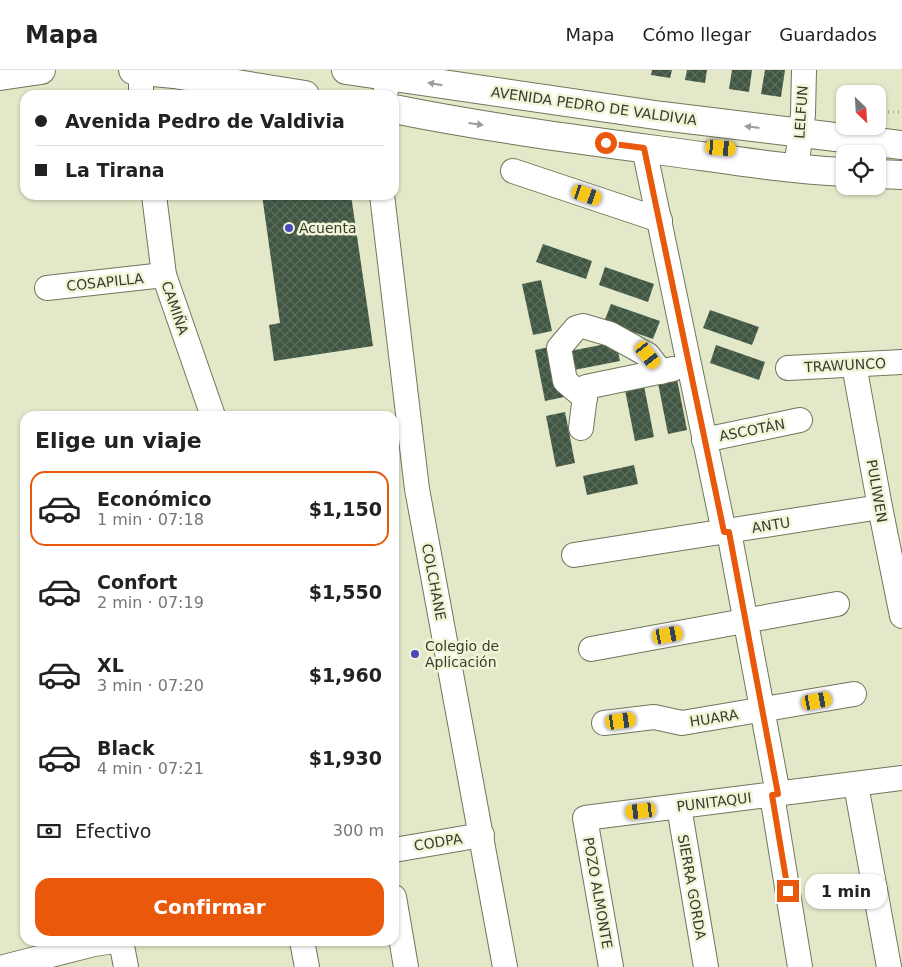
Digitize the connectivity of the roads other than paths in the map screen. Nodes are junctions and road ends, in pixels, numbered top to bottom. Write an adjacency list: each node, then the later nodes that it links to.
1 (41, 70): 4 (main road)
2 (347, 70): 7 (main road, AVENIDA PEDRO DE VALDIVIA)
3 (804, 70): 10 (street, LELFUN)
4 (0, 76)
5 (139, 76): 8 (main road)
6 (468, 80): 7 (main road, AVENIDA PEDRO DE VALDIVIA, one-way to 7); 10 (main road, AVENIDA PEDRO DE VALDIVIA, one-way to 6)
7 (387, 85)
8 (239, 90)
9 (399, 110): 12 (main road, one-way to 12)
10 (799, 144): 11 (main road, AVENIDA PEDRO DE VALDIVIA); 13 (main road); 14 (main road)
11 (902, 145)
12 (644, 148): 13 (main road); 23 (street)
13 (672, 152): 18 (main road)
14 (836, 155)
15 (886, 162): 16 (main road)
16 (902, 163)
17 (513, 171): 23 (street)
18 (836, 171)
19 (886, 175): 20 (main road)
20 (902, 176)
21 (155, 200): 24 (street, CAMIÑA)
22 (383, 200): 51 (street, COLCHANE)
23 (660, 220): 28 (street)
24 (164, 275): 25 (street, COSAPILLA); 32 (street, CAMIÑA)
25 (47, 288)
26 (902, 362): 27 (street, TRAWUNCO)
27 (854, 365): 29 (street, TRAWUNCO); 36 (street, PULIWEN)
28 (689, 366): 30 (street); 35 (street)
29 (788, 368)
30 (661, 372): 31 (street); 31 (street)
31 (584, 398): 34 (street)
32 (211, 411)
33 (800, 420): 35 (street, ASCOTÁN)
34 (581, 428)
35 (704, 440): 37 (street)
36 (880, 507): 37 (street, ANTU); 40 (street, PULIWEN)
37 (726, 532): 38 (street, ANTU); 41 (street)
38 (574, 556)
39 (837, 604): 41 (street)
40 (902, 616)
41 (745, 621): 42 (street); 44 (street)
42 (591, 649)
43 (854, 694): 44 (street, HUARA)
44 (762, 710): 45 (street, HUARA); 48 (street)
45 (604, 723)
46 (902, 778): 47 (street, PUNITAQUI)
47 (856, 785): 48 (street, PUNITAQUI); 65 (street)
48 (775, 795): 49 (street, PUNITAQUI); 64 (street)
49 (678, 806): 50 (street, PUNITAQUI); 63 (street, SIERRA GORDA)
50 (585, 818): 62 (street, POZO ALMONTE)
51 (482, 835): 52 (street, CODPA); 61 (street, COLCHANE)
52 (399, 849)
53 (399, 926): 60 (street)
54 (86, 946): 57 (street)
55 (122, 946): 58 (street)
56 (303, 946): 59 (street)
57 (4, 967)
58 (126, 967)
59 (307, 967)
60 (406, 967)
61 (505, 967)
62 (611, 967)
63 (706, 967)
64 (800, 967)
65 (890, 967)

